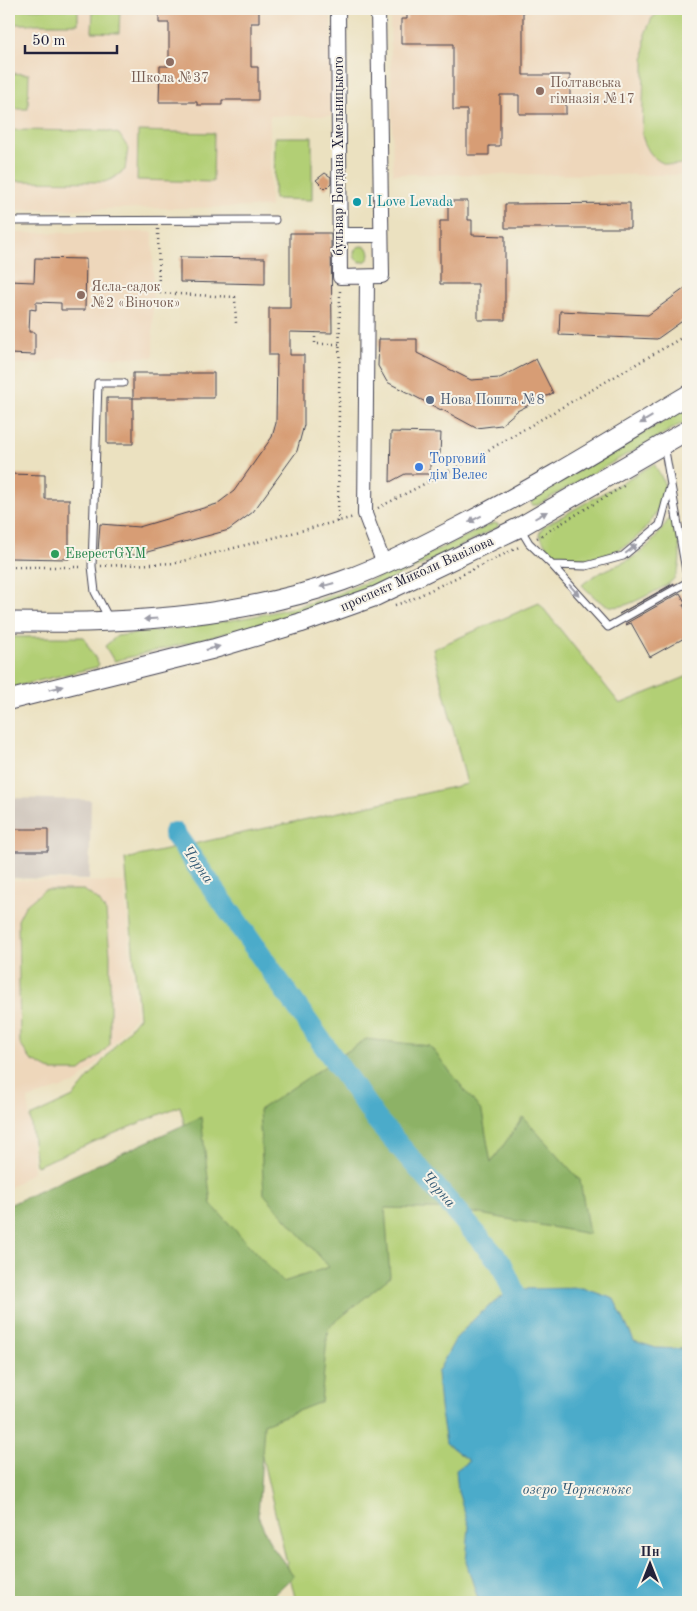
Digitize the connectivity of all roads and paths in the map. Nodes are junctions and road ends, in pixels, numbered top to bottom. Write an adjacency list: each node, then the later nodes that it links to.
1 (338, 9): 6 (street, бульвар Богдана Хмельницького)
2 (378, 9): 7 (street)
3 (158, 220): 4 (lane); 5 (lane); 10 (path)
4 (275, 220)
5 (9, 221)
6 (340, 235): 7 (street); 8 (street, бульвар Богдана Хмельницького)
7 (381, 235): 9 (street)
8 (340, 277): 9 (street); 13 (path)
9 (367, 277): 20 (street)
10 (236, 324)
11 (315, 332): 13 (path)
12 (688, 334): 20 (path)
13 (340, 344): 21 (path)
14 (123, 383): 25 (lane)
15 (688, 396): 19 (main road, проспект Миколи Вавілова, one-way to 19)
16 (688, 430): 17 (main road, проспект Миколи Вавілова)
17 (664, 444): 18 (lane); 22 (main road, проспект Миколи Вавілова, one-way to 17)
18 (671, 484): 24 (lane, one-way to 18); 24 (lane, one-way to 18)
19 (506, 503): 22 (main road); 23 (main road, проспект Миколи Вавілова, one-way to 23)
20 (365, 514): 21 (path); 23 (street)
21 (338, 522): 25 (path)
22 (520, 527): 24 (lane); 29 (main road, проспект Миколи Вавілова, one-way to 22)
23 (384, 564): 28 (main road, проспект Миколи Вавілова, one-way to 28)
24 (552, 565)
25 (92, 566): 26 (path); 28 (lane)
26 (9, 567)
27 (9, 622): 28 (main road, проспект Миколи Вавілова)
28 (110, 622)
29 (9, 700)

